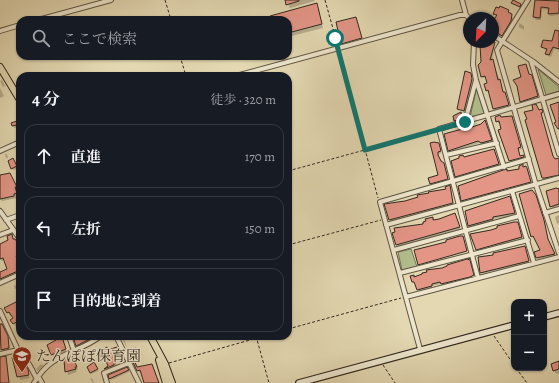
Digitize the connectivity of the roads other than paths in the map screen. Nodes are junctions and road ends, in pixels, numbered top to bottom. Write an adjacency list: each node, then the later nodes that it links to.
1 (110, 0): 6 (street)
2 (462, 0): 4 (street)
3 (528, 0): 10 (street)
4 (466, 12)
5 (463, 15): 14 (street)
6 (52, 16)
7 (16, 26): 8 (street)
8 (0, 31)
9 (499, 40): 10 (street)
10 (502, 42): 12 (street); 20 (street)
11 (474, 48): 15 (street)
12 (532, 60): 16 (street); 19 (street)
13 (0, 67): 17 (main road)
14 (251, 72)
15 (476, 80): 21 (street); 22 (street)
16 (559, 82)
17 (16, 93)
18 (559, 94): 19 (street)
19 (542, 99): 20 (street); 26 (street)
20 (514, 107): 21 (street); 28 (street)
21 (488, 115): 22 (street); 23 (street)
22 (465, 122): 27 (street)
23 (497, 143): 27 (street); 29 (street)
24 (16, 144): 25 (street)
25 (0, 151)
26 (559, 154)
27 (446, 155): 31 (street)
28 (529, 159): 29 (street); 32 (street)
29 (504, 167): 31 (street)
30 (559, 178): 32 (street)
31 (453, 182): 34 (street); 41 (street)
32 (536, 185): 33 (street); 37 (street)
33 (512, 191): 34 (street); 39 (street)
34 (459, 206): 41 (street); 43 (street)
35 (559, 209): 37 (street)
36 (0, 211): 40 (street)
37 (545, 213): 48 (street)
38 (16, 216): 40 (street)
39 (520, 216): 43 (street); 46 (street)
40 (6, 220): 42 (street)
41 (386, 225): 47 (street)
42 (13, 230): 44 (street); 45 (street)
43 (466, 231): 47 (street); 49 (street)
44 (16, 234)
45 (0, 235)
46 (528, 240): 49 (street); 51 (street)
47 (394, 250): 52 (street)
48 (559, 253)
49 (473, 255): 52 (street); 54 (street)
50 (559, 257): 51 (street)
51 (534, 263): 54 (street)
52 (400, 273): 56 (street)
53 (16, 276): 55 (street)
54 (478, 278): 56 (street)
55 (0, 283)
56 (406, 297): 66 (street)
57 (0, 311): 67 (street)
58 (559, 313): 59 (street)
59 (547, 316)
60 (511, 326): 66 (street)
61 (70, 340): 68 (street)
62 (96, 340): 68 (street)
63 (118, 340): 70 (street)
64 (153, 340): 65 (main road)
65 (155, 343): 75 (main road); 76 (main road)
66 (420, 349): 77 (street)
67 (18, 350): 69 (street); 71 (street)
68 (74, 351): 71 (street)
69 (0, 354)
70 (128, 363): 73 (street); 74 (street)
71 (36, 379): 72 (street)
72 (42, 383)
73 (107, 383)
74 (138, 383)
75 (166, 383)
76 (172, 383)
77 (299, 383)

